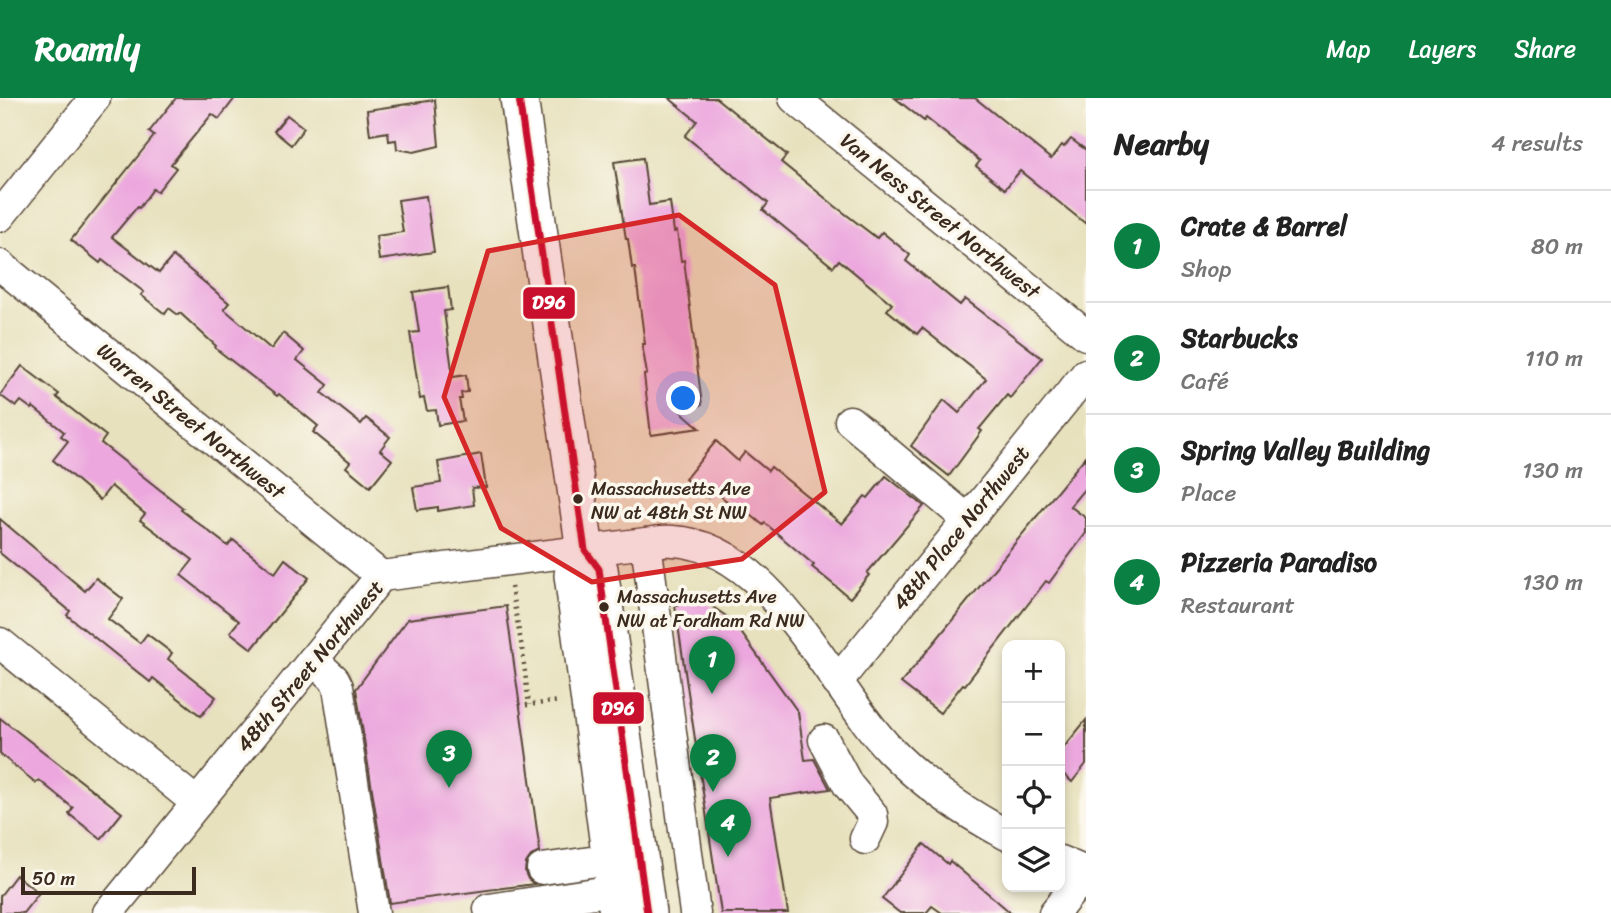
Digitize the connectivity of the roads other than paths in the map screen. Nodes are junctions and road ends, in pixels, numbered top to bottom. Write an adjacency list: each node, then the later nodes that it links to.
1 (95, 98): 4 (street)
2 (520, 98): 11 (main road)
3 (794, 98): 6 (street, Van Ness Street Northwest)
4 (0, 216)
5 (0, 265): 12 (street, Warren Street Northwest)
6 (1086, 335)
7 (1086, 373): 9 (street, 48th Place Northwest)
8 (850, 421): 9 (street)
9 (968, 520): 15 (street, 48th Place Northwest)
10 (646, 543): 11 (street, 48th Street Northwest); 15 (street, 48th Street Northwest); 28 (street)
11 (585, 550): 12 (street, 48th Street Northwest); 23 (main road); 27 (main road)
12 (381, 576): 14 (street, 48th Street Northwest)
13 (0, 643): 17 (street)
14 (313, 660): 17 (street, 48th Street Northwest); 26 (street)
15 (837, 682): 18 (street, 48th Street Northwest)
16 (824, 740): 19 (street)
17 (197, 803): 25 (street, 48th Street Northwest)
18 (1002, 832)
19 (865, 839)
20 (1065, 863): 22 (street)
21 (542, 869): 23 (street)
22 (1086, 873): 29 (street)
23 (615, 887): 24 (street)
24 (489, 909)
25 (108, 913)
26 (374, 913)
27 (647, 913)
28 (695, 913)
29 (1054, 913)

